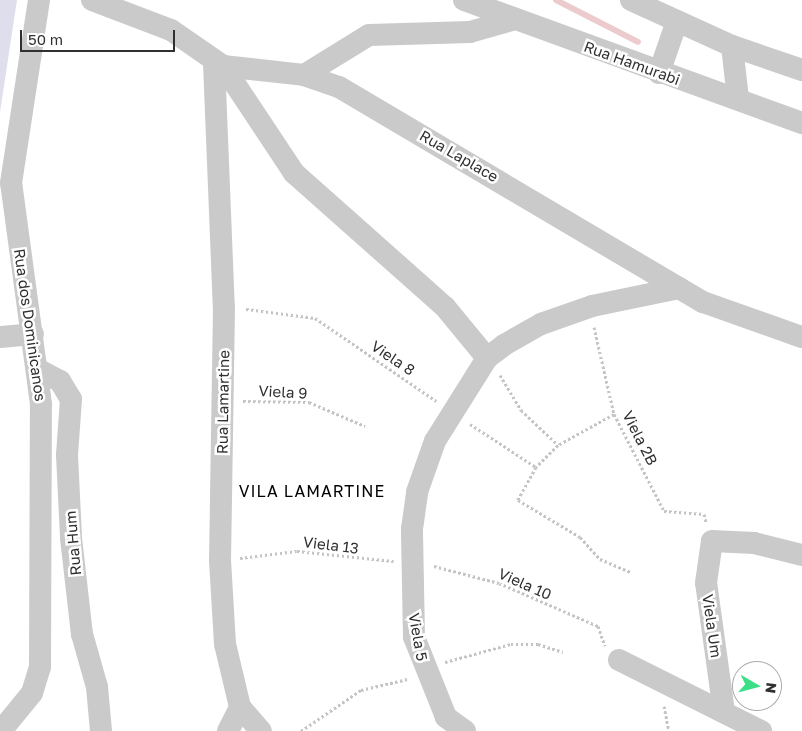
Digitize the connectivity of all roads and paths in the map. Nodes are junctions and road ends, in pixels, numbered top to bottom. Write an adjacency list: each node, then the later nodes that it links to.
1 (39, 0): 17 (street, Rua dos Dominicanos)
2 (92, 0): 8 (street)
3 (464, 0): 5 (street, Rua Hamurabi)
4 (631, 0): 6 (street)
5 (512, 20): 10 (street, Rua Hamurabi); 11 (street)
6 (678, 22): 7 (street); 10 (street)
7 (732, 46): 9 (street); 12 (street)
8 (219, 64): 11 (street, Rua Laplace); 16 (street, Rua Lamartine); 20 (street)
9 (802, 70)
10 (659, 73): 12 (street, Rua Hamurabi)
11 (304, 75): 14 (street, Rua Laplace)
12 (738, 100): 13 (street, Rua Hamurabi)
13 (802, 123)
14 (679, 288): 15 (street); 19 (street, Rua Laplace)
15 (592, 306): 20 (street); 24 (path, Viela 2B)
16 (224, 307): 22 (street, Rua Lamartine); 23 (path, Viela 8)
17 (33, 334): 18 (street); 21 (street, Rua dos Dominicanos)
18 (0, 337)
19 (802, 337)
20 (487, 358): 23 (street); 26 (path)
21 (39, 370): 36 (street, Rua dos Dominicanos); 37 (street, Rua Hum)
22 (225, 401): 25 (path, Viela 9); 30 (street, Rua Lamartine)
23 (450, 411): 27 (path, Viela 8); 31 (street, Viela 5)
24 (614, 414): 26 (path); 28 (path, Viela 2B)
25 (365, 426)
26 (558, 445): 27 (path)
27 (536, 467): 32 (path)
28 (712, 541): 29 (street); 35 (street, Viela Um)
29 (802, 556)
30 (220, 560): 31 (path, Viela 13); 34 (street, Rua Lamartine)
31 (410, 562): 33 (path, Viela 10); 40 (street, Viela 5)
32 (631, 572)
33 (614, 658): 35 (street)
34 (240, 706): 38 (street); 39 (street, Rua Lamartine)
35 (724, 712): 41 (street)
36 (1, 731)
37 (101, 731)
38 (228, 731)
39 (261, 731)
40 (465, 731)
41 (761, 731)

